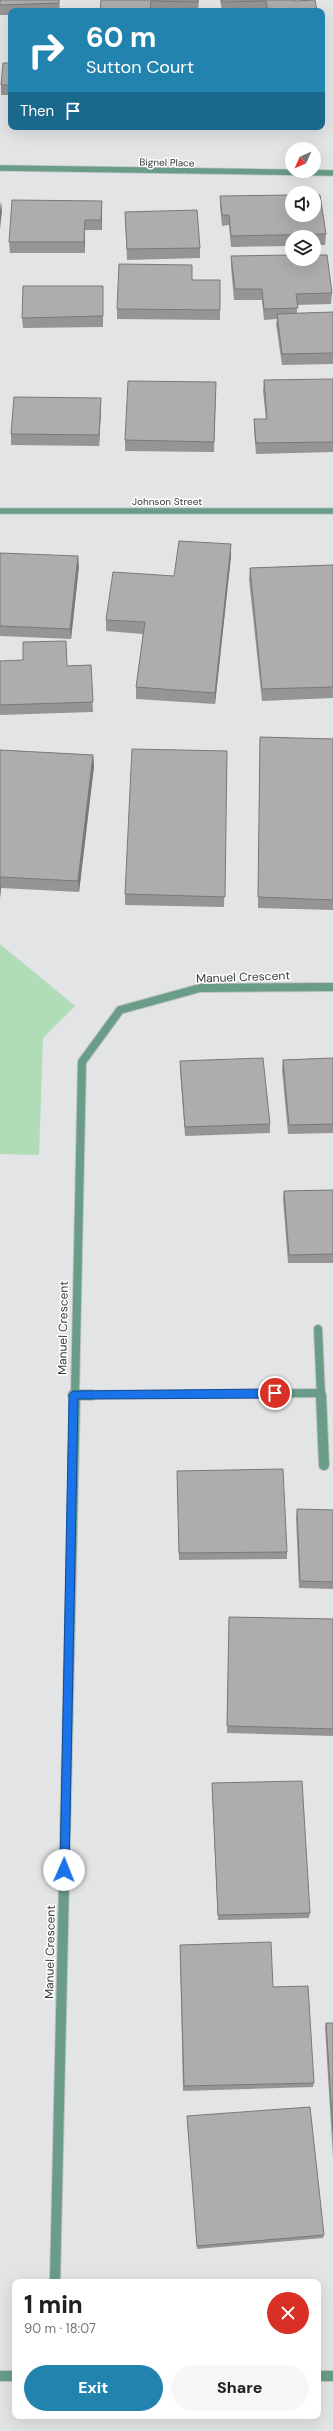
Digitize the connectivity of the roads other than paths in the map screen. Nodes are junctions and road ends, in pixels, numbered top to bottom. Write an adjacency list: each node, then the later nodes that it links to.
1 (0, 168): 2 (street, Bignel Place)
2 (333, 174)
3 (0, 511): 4 (street, Johnson Street)
4 (333, 511)
5 (333, 987): 8 (street, Manuel Crescent)
6 (318, 1329): 7 (street)
7 (321, 1393): 8 (street); 9 (street)
8 (73, 1395): 10 (street, Manuel Crescent)
9 (324, 1465)
10 (55, 2279)
11 (0, 2376): 12 (street)
12 (12, 2376)
13 (321, 2376): 14 (street)
14 (333, 2376)

